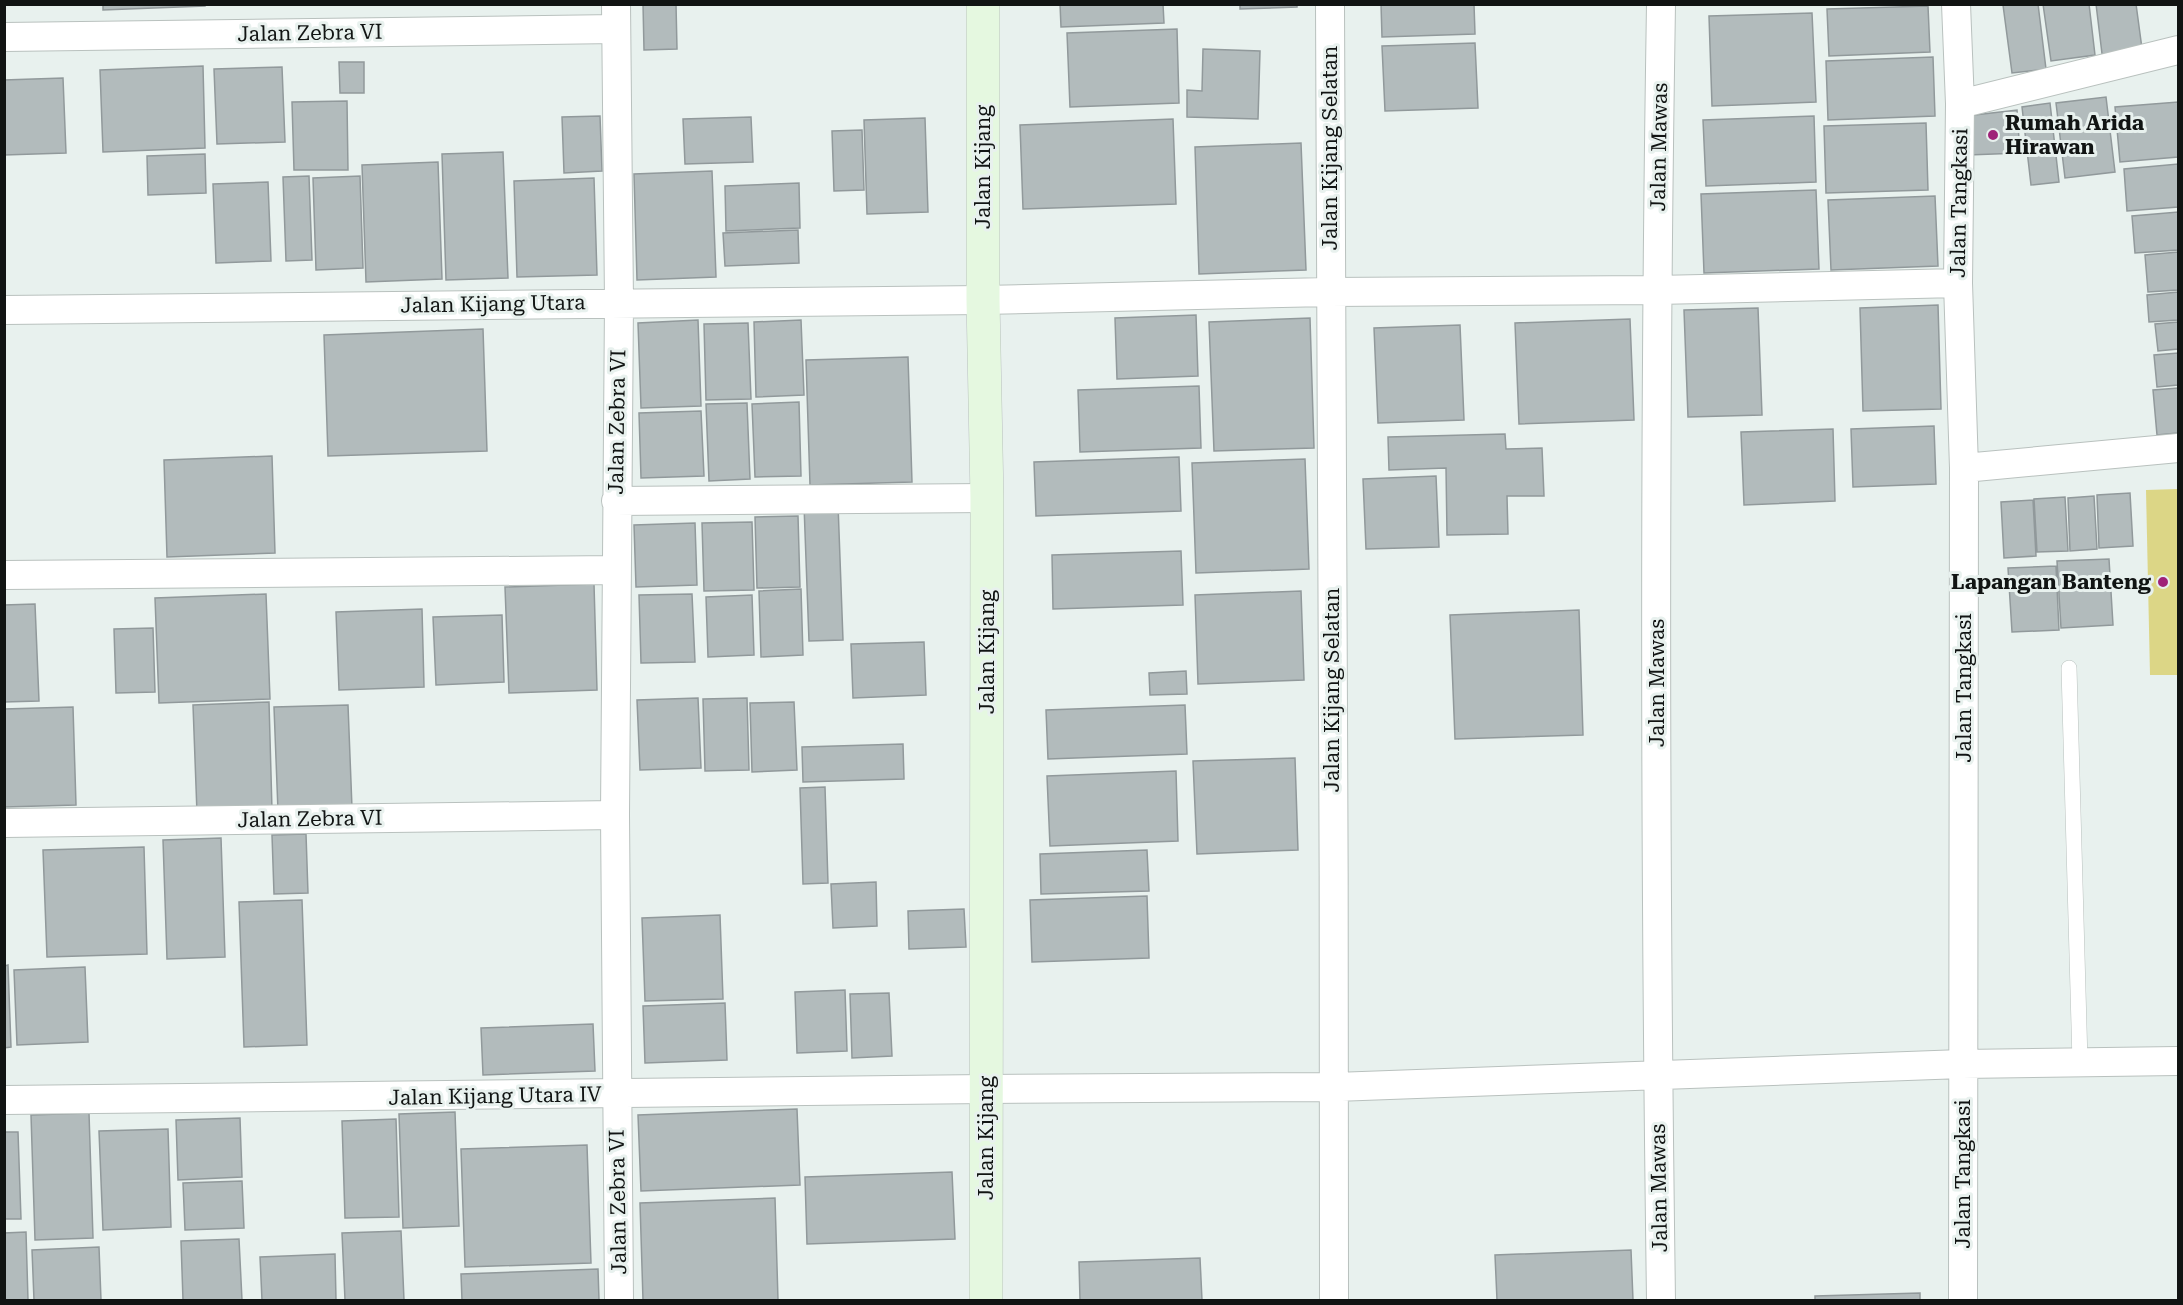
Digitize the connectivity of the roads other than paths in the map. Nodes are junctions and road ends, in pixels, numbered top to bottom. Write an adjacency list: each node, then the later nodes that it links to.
1 (983, 4): 12 (street, Jalan Kijang)
2 (1330, 4): 11 (street, Jalan Kijang Selatan)
3 (1662, 4): 10 (street, Jalan Mawas)
4 (1956, 4): 8 (street, Jalan Tangkasi)
5 (616, 17): 6 (street, Jalan Zebra VI); 13 (street, Jalan Zebra VI)
6 (4, 36)
7 (2178, 50): 8 (street)
8 (1960, 104): 9 (street, Jalan Tangkasi)
9 (1958, 284): 10 (street); 16 (street, Jalan Tangkasi)
10 (1657, 290): 11 (street); 27 (street, Jalan Mawas)
11 (1329, 292): 12 (street); 28 (street, Jalan Kijang Selatan)
12 (982, 300): 13 (street, Jalan Kijang Utara); 17 (street, Jalan Kijang)
13 (619, 302): 14 (street, Jalan Kijang Utara); 18 (street, Jalan Zebra VI)
14 (4, 310)
15 (2178, 448): 16 (street)
16 (1964, 468): 26 (street, Jalan Tangkasi)
17 (987, 498): 18 (street); 29 (street, Jalan Kijang)
18 (616, 501): 19 (street, Jalan Zebra VI)
19 (616, 570): 20 (street); 22 (street, Jalan Zebra VI)
20 (4, 574)
21 (2069, 668): 25 (lane)
22 (615, 814): 23 (street, Jalan Zebra VI); 30 (street, Jalan Zebra VI)
23 (4, 823)
24 (2178, 1061): 25 (street)
25 (2080, 1062): 26 (street)
26 (1962, 1064): 27 (street); 36 (street, Jalan Tangkasi)
27 (1658, 1076): 28 (street); 35 (street, Jalan Mawas)
28 (1335, 1087): 29 (street); 34 (street, Jalan Kijang Selatan)
29 (985, 1089): 30 (street, Jalan Kijang Utara IV); 33 (street, Jalan Kijang)
30 (616, 1094): 31 (street, Jalan Kijang Utara IV); 32 (street, Jalan Zebra VI)
31 (4, 1100)
32 (619, 1300)
33 (986, 1300)
34 (1334, 1300)
35 (1660, 1300)
36 (1964, 1300)

